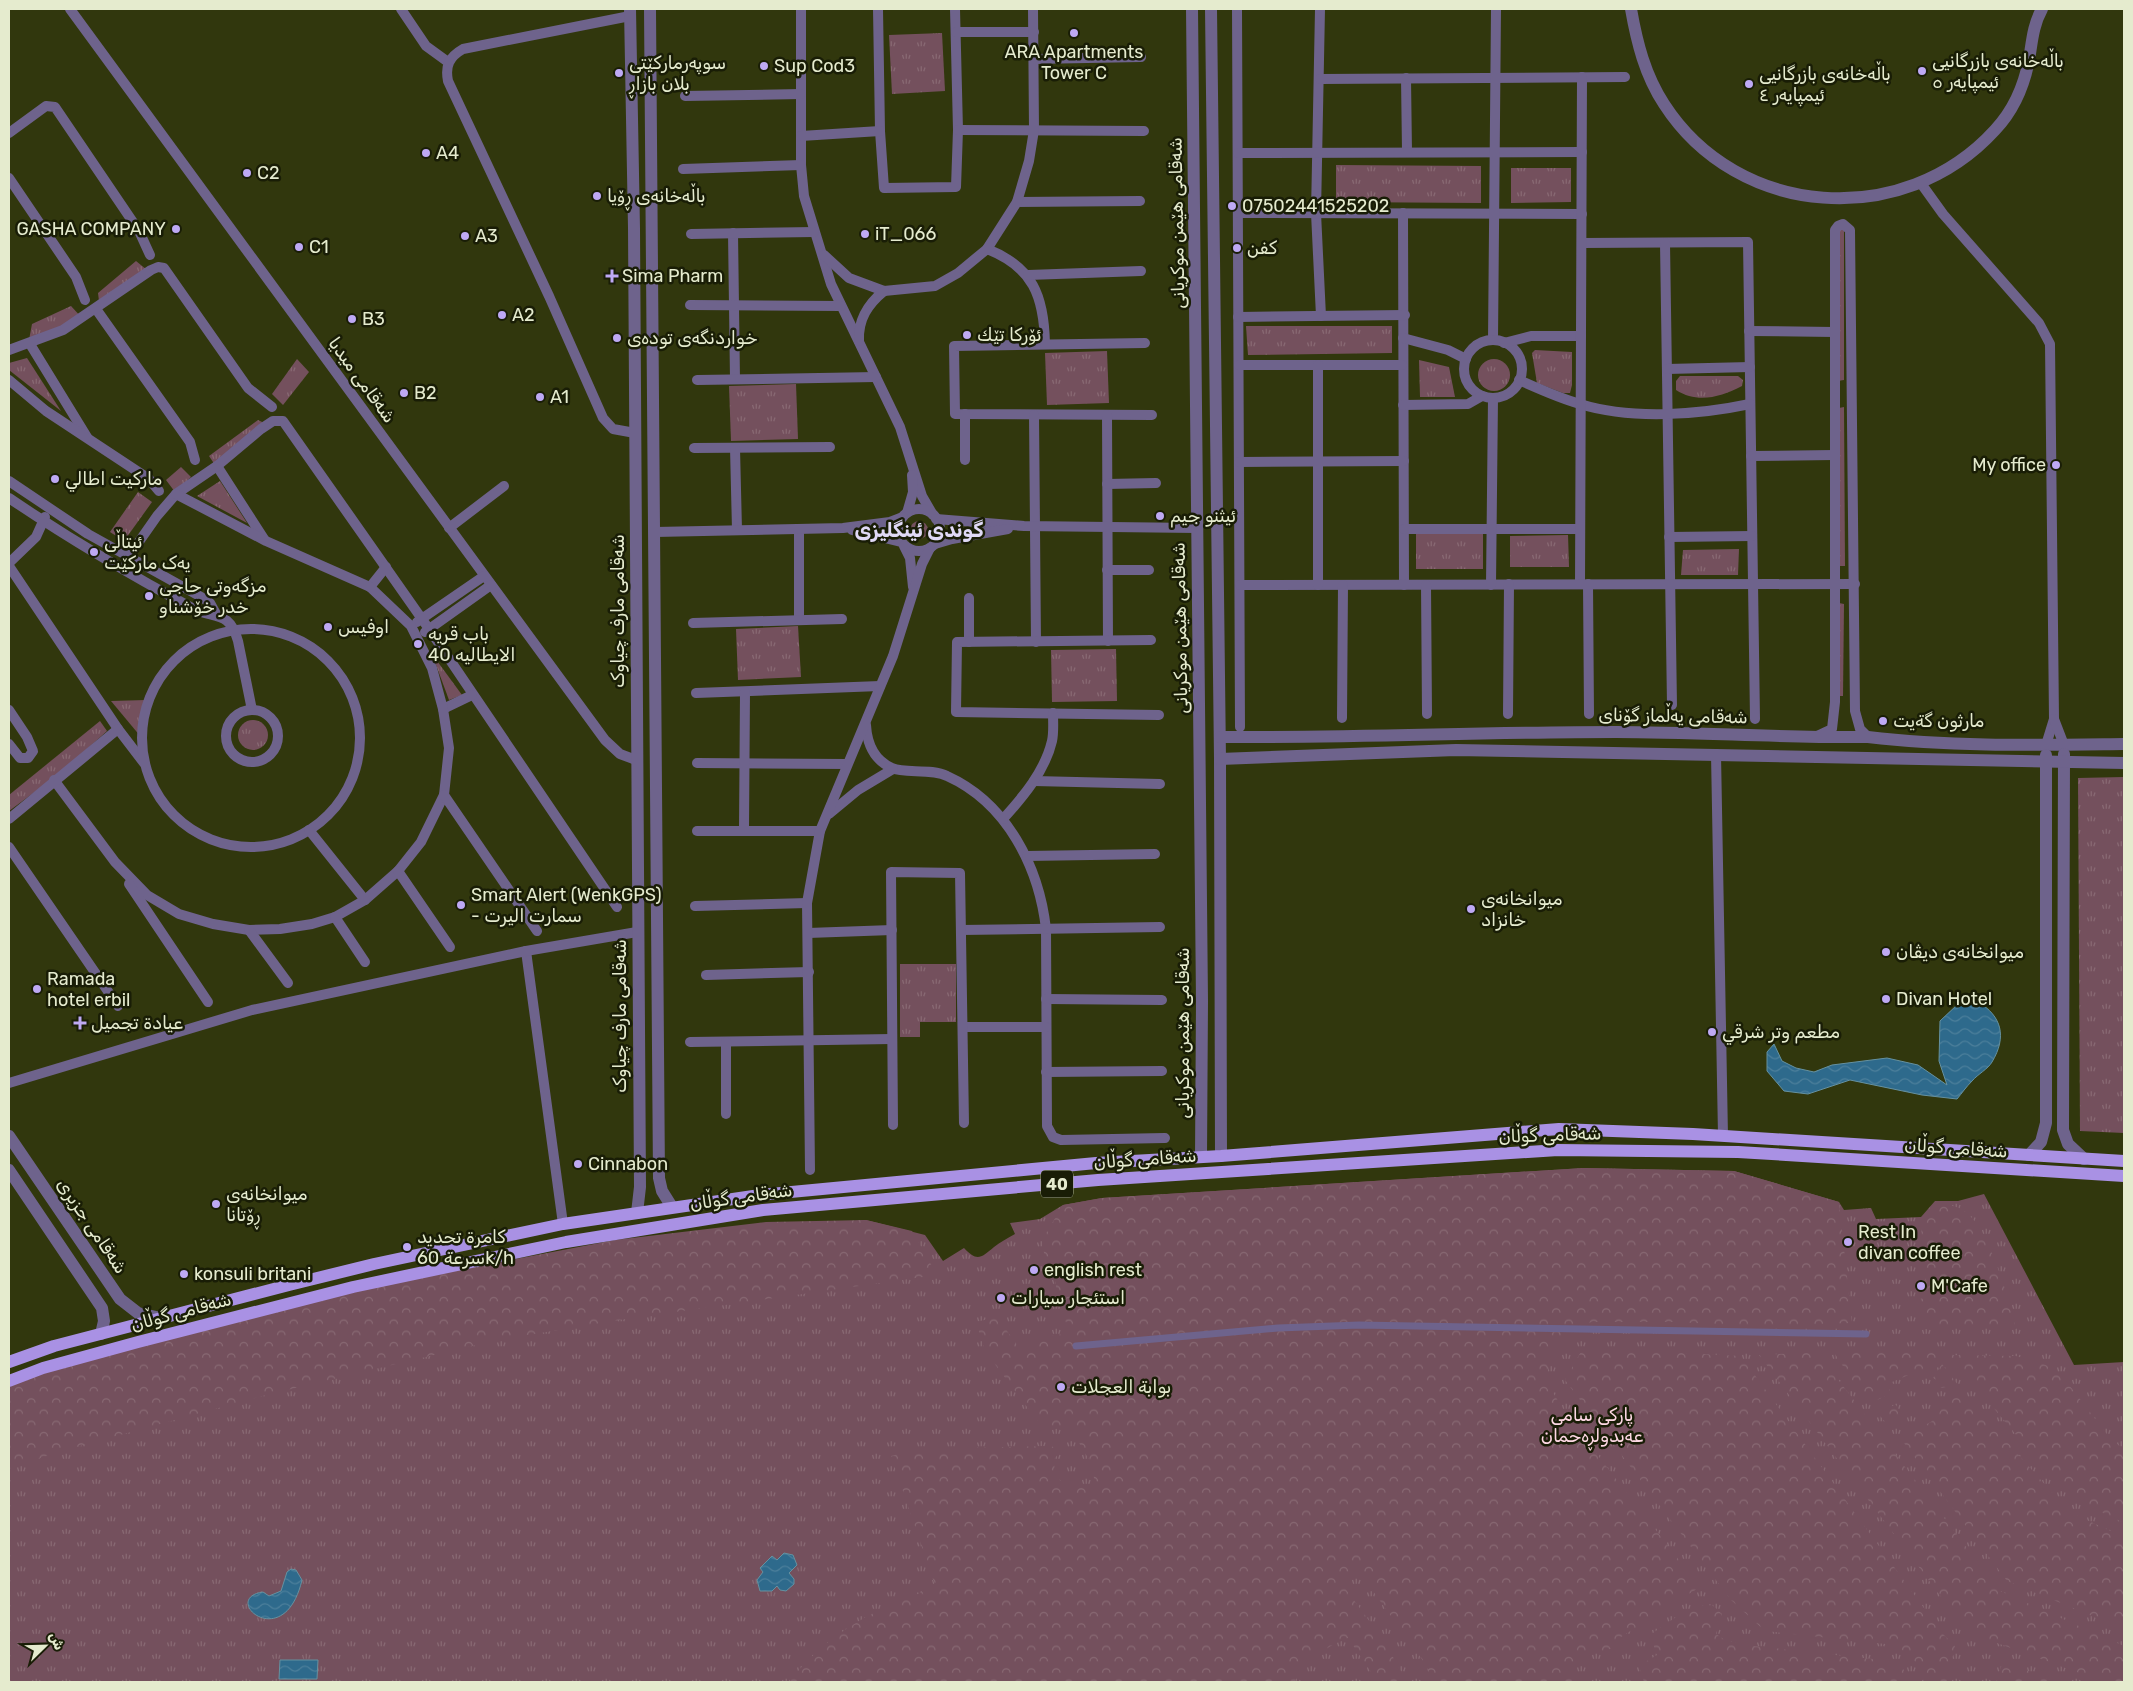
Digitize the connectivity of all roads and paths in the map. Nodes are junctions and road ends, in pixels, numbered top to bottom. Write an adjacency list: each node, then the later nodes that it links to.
1 (70, 9): 136 (street, شەقامی میدیا)
2 (401, 9): 20 (street)
3 (650, 9): 51 (street, شەقامی مارف چیاوک)
4 (801, 9): 26 (street)
5 (878, 9): 30 (street)
6 (955, 9): 16 (street)
7 (1033, 9): 17 (street)
8 (1192, 9): 58 (street, شەقامی هێمن موکریانی)
9 (1212, 9): 55 (street, شەقامی هێمن موکریانی)
10 (1237, 9): 38 (street)
11 (1320, 9): 25 (street)
12 (1496, 9): 24 (street)
13 (1630, 9): 42 (street)
14 (2042, 9): 42 (street)
15 (630, 12): 20 (street); 50 (street, شەقامی مارف چیاوک)
16 (956, 32): 17 (street); 28 (street)
17 (1034, 32): 19 (street)
18 (1141, 57): 19 (street)
19 (1034, 59): 29 (street)
20 (448, 62): 108 (street)
21 (1582, 77): 22 (street); 24 (street); 37 (street)
22 (1625, 77)
23 (1406, 78): 24 (street); 25 (street); 35 (street)
24 (1495, 78): 36 (street)
25 (1320, 79): 34 (street)
26 (801, 94): 27 (street); 33 (street)
27 (685, 96)
28 (958, 130): 29 (street); 30 (street)
29 (1034, 130): 31 (street); 44 (street)
30 (880, 131): 33 (street)
31 (1144, 131)
32 (9, 133): 61 (street)
33 (801, 136): 39 (street)
34 (1318, 152): 35 (street); 38 (street); 46 (street)
35 (1407, 152): 36 (street)
36 (1494, 152): 37 (street); 48 (street)
37 (1582, 152): 49 (street)
38 (1238, 153): 45 (street)
39 (801, 165): 40 (street); 52 (street)
40 (683, 169)
41 (9, 178): 65 (street)
42 (1920, 182): 203 (street)
43 (1140, 201): 44 (street)
44 (1017, 202): 59 (street)
45 (1238, 213): 46 (street); 72 (street)
46 (1316, 213): 47 (street); 71 (street)
47 (1403, 213): 48 (street); 70 (street)
48 (1493, 213): 49 (street); 77 (street)
49 (1582, 214): 56 (street)
50 (634, 228): 51 (street); 108 (street, شەقامی مارف چیاوک)
51 (651, 228): 144 (street, شەقامی مارف چیاوک)
52 (814, 232): 53 (street); 60 (street)
53 (733, 233): 54 (street); 66 (street)
54 (691, 234)
55 (1214, 242): 58 (street); 208 (street, شەقامی هێمن موکریانی)
56 (1582, 243): 57 (street); 75 (street)
57 (1665, 243): 73 (street); 89 (street)
58 (1195, 244): 138 (street, شەقامی هێمن موکریانی)
59 (987, 249): 63 (street); 64 (street)
60 (820, 251): 64 (street); 68 (street)
61 (150, 255)
62 (1140, 271): 63 (street)
63 (1028, 275): 82 (street)
64 (884, 291): 78 (street)
65 (85, 300)
66 (735, 304): 67 (street); 68 (street); 91 (street)
67 (690, 305)
68 (841, 306): 78 (street)
69 (96, 309): 81 (street); 102 (street); 115 (street)
70 (1404, 315): 71 (street); 76 (street)
71 (1321, 316): 72 (street)
72 (1238, 317): 85 (street)
73 (1749, 330): 74 (street); 88 (street)
74 (1834, 332): 95 (street); 96 (street)
75 (1581, 336): 80 (street); 101 (street)
76 (1403, 338): 84 (street); 87 (street)
77 (1493, 340): 80 (street); 84 (street)
78 (860, 342): 90 (street)
79 (1145, 342): 82 (street)
80 (1504, 343): 94 (street)
81 (30, 344): 83 (street); 109 (street)
82 (1045, 344): 103 (street)
83 (9, 350)
84 (1466, 359): 97 (street)
85 (1239, 365): 86 (street); 120 (street)
86 (1318, 365): 87 (street); 117 (street)
87 (1402, 366): 100 (street)
88 (1750, 367): 89 (street); 99 (street)
89 (1667, 369): 104 (street)
90 (876, 377): 91 (street); 119 (street)
91 (735, 379): 93 (street)
92 (9, 380): 109 (street)
93 (697, 380)
94 (1519, 380): 98 (street); 101 (street)
95 (1853, 392): 96 (street); 162 (street)
96 (1834, 394): 113 (street)
97 (1482, 396): 98 (street); 100 (street)
98 (1493, 398): 139 (street)
99 (1750, 404): 104 (street); 114 (street)
100 (1404, 405): 118 (street)
101 (1581, 405): 104 (street); 140 (street)
102 (272, 407)
103 (965, 414): 105 (street); 116 (street)
104 (1667, 414): 146 (street)
105 (1034, 415): 106 (street); 134 (street)
106 (1107, 415): 107 (street); 124 (street)
107 (1152, 415)
108 (635, 433): 179 (street, شەقامی مارف چیاوک)
109 (91, 442): 126 (street)
110 (830, 446): 112 (street)
111 (694, 448): 112 (street)
112 (735, 448): 143 (street)
113 (1834, 455): 114 (street); 161 (street)
114 (1751, 456): 145 (street)
115 (195, 460)
116 (965, 460)
117 (1318, 461): 118 (street); 120 (street); 165 (street)
118 (1404, 461): 142 (street)
119 (912, 462): 130 (street); 131 (street)
120 (1239, 462): 164 (street)
121 (217, 466): 127 (street); 147 (street); 153 (street)
122 (9, 480): 129 (street)
123 (1156, 483): 124 (street)
124 (1107, 484): 135 (street)
125 (504, 486): 136 (street)
126 (159, 491)
127 (176, 494): 147 (street); 150 (street)
128 (9, 498): 132 (street)
129 (49, 507): 132 (street); 150 (street)
130 (905, 515): 131 (street); 137 (street); 148 (street)
131 (935, 517): 133 (street); 149 (street)
132 (43, 521): 151 (street); 173 (street)
133 (1024, 526): 134 (street); 149 (street)
134 (1035, 526): 135 (street); 187 (street)
135 (1106, 527): 138 (street); 154 (street)
136 (449, 528): 156 (street, شەقامی میدیا)
137 (843, 528): 141 (street); 148 (street)
138 (1197, 528): 261 (street, شەقامی هێمن موکریانی)
139 (1491, 528): 140 (street); 142 (street); 169 (street)
140 (1580, 528): 158 (street)
141 (798, 529): 143 (street); 175 (street)
142 (1404, 529): 167 (street)
143 (737, 530): 144 (street)
144 (655, 532): 180 (street, شەقامی مارف چیاوک)
145 (1752, 536): 146 (street); 160 (street)
146 (1669, 537): 159 (street)
147 (266, 541): 170 (street)
148 (903, 544): 149 (street); 171 (street)
149 (933, 546): 171 (street)
150 (129, 556): 173 (street)
151 (9, 562)
152 (9, 566): 206 (street)
153 (386, 567): 170 (street); 174 (street)
154 (1107, 570): 155 (street); 185 (street)
155 (1149, 570)
156 (484, 576): 163 (street, شەقامی میدیا); 174 (street)
157 (1509, 584): 158 (street); 169 (street); 198 (street)
158 (1584, 584): 159 (street); 199 (street)
159 (1670, 584): 160 (street); 192 (street)
160 (1753, 584): 161 (street); 202 (street)
161 (1836, 584): 162 (street); 210 (street)
162 (1855, 584): 209 (street)
163 (491, 585): 181 (street); 218 (street, شەقامی میدیا)
164 (1240, 585): 165 (street); 205 (street)
165 (1318, 585): 166 (street)
166 (1343, 585): 167 (street); 201 (street)
167 (1404, 585): 168 (street)
168 (1426, 585): 169 (street); 197 (street)
169 (1491, 585)
170 (370, 587): 178 (street)
171 (913, 593): 188 (street)
172 (968, 598): 186 (street)
173 (216, 614): 182 (street)
174 (422, 619): 178 (street); 181 (street)
175 (799, 619): 176 (street); 177 (street)
176 (842, 619)
177 (693, 623)
178 (411, 626): 183 (street)
179 (635, 627): 180 (street); 218 (street, شەقامی مارف چیاوک)
180 (657, 627): 274 (street, شەقامی مارف چیاوک)
181 (429, 629): 183 (street); 191 (street)
182 (234, 630): 195 (street); 225 (street); 235 (street)
183 (418, 637): 193 (street)
184 (1151, 640): 185 (street)
185 (1108, 641): 187 (street)
186 (969, 642): 187 (street); 196 (street)
187 (1036, 642)
188 (880, 686): 189 (street); 204 (street)
189 (745, 692): 190 (street); 221 (street)
190 (696, 693)
191 (472, 695): 193 (street); 246 (street)
192 (1672, 704)
193 (443, 709): 230 (street)
194 (9, 710): 211 (street)
195 (252, 710): 195 (street)
196 (1053, 714): 200 (street); 228 (street)
197 (1427, 714)
198 (1508, 714)
199 (1588, 714)
200 (1159, 715)
201 (1342, 718)
202 (1755, 719)
203 (2054, 720): 213 (street); 214 (street)
204 (866, 724): 224 (street); 226 (street)
205 (1240, 727)
206 (118, 729): 225 (street); 227 (street)
207 (1649, 732): 208 (street, شەقامی یەڵماز گۆنای); 210 (street, شەقامی یەڵماز گۆنای); 215 (street)
208 (1220, 737): 217 (street, شەقامی هێمن موکریانی)
209 (1868, 737): 210 (street, شەقامی یەڵماز گۆنای); 213 (street, شەقامی یەڵماز گۆنای)
210 (1813, 738)
211 (9, 744)
212 (2124, 744): 214 (street, شەقامی یەڵماز گۆنای)
213 (2046, 745): 214 (street, شەقامی یەڵماز گۆنای); 219 (street)
214 (2064, 745): 222 (street)
215 (1649, 753): 216 (street); 217 (street)
216 (1716, 754): 219 (street); 285 (street)
217 (1220, 758): 262 (street, شەقامی هێمن موکریانی)
218 (636, 760): 254 (street, شەقامی مارف چیاوک)
219 (2046, 762): 222 (street); 282 (street)
220 (697, 763): 221 (street)
221 (745, 763): 224 (street); 234 (street)
222 (2064, 763): 223 (street); 280 (street)
223 (2124, 763)
224 (847, 764): 231 (street)
225 (145, 765): 235 (street)
226 (893, 769): 231 (street); 233 (street)
227 (54, 780): 232 (street); 241 (street)
228 (1034, 781): 229 (street); 233 (street)
229 (1160, 784)
230 (444, 795): 242 (street); 253 (street)
231 (827, 816): 237 (street)
232 (9, 819)
233 (1003, 819): 240 (street)
234 (744, 829): 236 (street); 237 (street)
235 (310, 830): 243 (street)
236 (697, 831)
237 (820, 831): 244 (street)
238 (9, 847): 267 (street)
239 (1156, 854): 240 (street)
240 (1026, 856): 249 (street)
241 (115, 862): 250 (street); 266 (street)
242 (398, 871): 243 (street); 256 (street)
243 (365, 900): 247 (street)
244 (807, 903): 245 (street); 255 (street)
245 (694, 906)
246 (617, 907)
247 (335, 917): 250 (street); 258 (street)
248 (1160, 927): 249 (street)
249 (1046, 929): 252 (street); 264 (street)
250 (249, 930): 263 (street)
251 (892, 930): 252 (street); 255 (street); 270 (street)
252 (962, 930): 268 (street)
253 (537, 931)
254 (637, 932): 257 (street); 275 (street, شەقامی مارف چیاوک)
255 (808, 932): 259 (street)
256 (450, 947)
257 (526, 951): 278 (street); 299 (street)
258 (365, 962)
259 (809, 972): 260 (street); 271 (street)
260 (706, 975)
261 (1202, 978): 262 (street); 290 (street, شەقامی هێمن موکریانی)
262 (1222, 979): 289 (street, شەقامی هێمن موکریانی)
263 (288, 983)
264 (1046, 999): 265 (street); 269 (street)
265 (1162, 1000)
266 (208, 1002)
267 (118, 1006)
268 (964, 1027): 269 (street); 281 (street)
269 (1046, 1027): 277 (street)
270 (892, 1039): 271 (street); 283 (street)
271 (810, 1041): 273 (street); 295 (street)
272 (690, 1042): 273 (street)
273 (726, 1042): 279 (street)
274 (660, 1055): 275 (street); 297 (street, شەقامی مارف چیاوک)
275 (638, 1056): 298 (street, شەقامی مارف چیاوک)
276 (1162, 1070): 277 (street)
277 (1046, 1072): 286 (street)
278 (9, 1083)
279 (726, 1114)
280 (2064, 1122): 282 (street); 291 (street)
281 (964, 1123)
282 (2046, 1123): 288 (street)
283 (893, 1125)
284 (9, 1136): 300 (street, شەقامی جزیری)
285 (1722, 1136): 287 (main road, شەقامی گوڵان / 40); 289 (main road, شەقامی گوڵان / 40)
286 (1165, 1138)
287 (1869, 1145): 288 (main road, شەقامی گوڵان / 40); 292 (main road)
288 (2029, 1155): 291 (main road, شەقامی گوڵان / 40)
289 (1221, 1156): 290 (main road, شەقامی گوڵان / 40)
290 (1200, 1157): 297 (main road, شەقامی گوڵان / 40)
291 (2084, 1159): 293 (main road, شەقامی گوڵان / 40)
292 (1867, 1160): 296 (main road, شەقامی گوڵان / 40); 307 (main road, شەقامی گوڵان / 40)
293 (2124, 1161)
294 (9, 1170): 301 (street, شەقامی جزیری)
295 (810, 1170)
296 (2124, 1176)
297 (672, 1207): 298 (main road, شەقامی گوڵان / 40)
298 (637, 1213): 299 (main road, شەقامی گوڵان / 40)
299 (563, 1224): 302 (main road, شەقامی گوڵان / 40)
300 (111, 1285): 301 (street); 302 (street, شەقامی جزیری)
301 (95, 1296): 303 (street, شەقامی جزیری)
302 (160, 1318): 303 (main road, شەقامی گوڵان)
303 (101, 1334): 306 (main road, شەقامی گوڵان)
304 (1866, 1334): 305 (street)
305 (1076, 1346)
306 (9, 1362)
307 (9, 1381)

